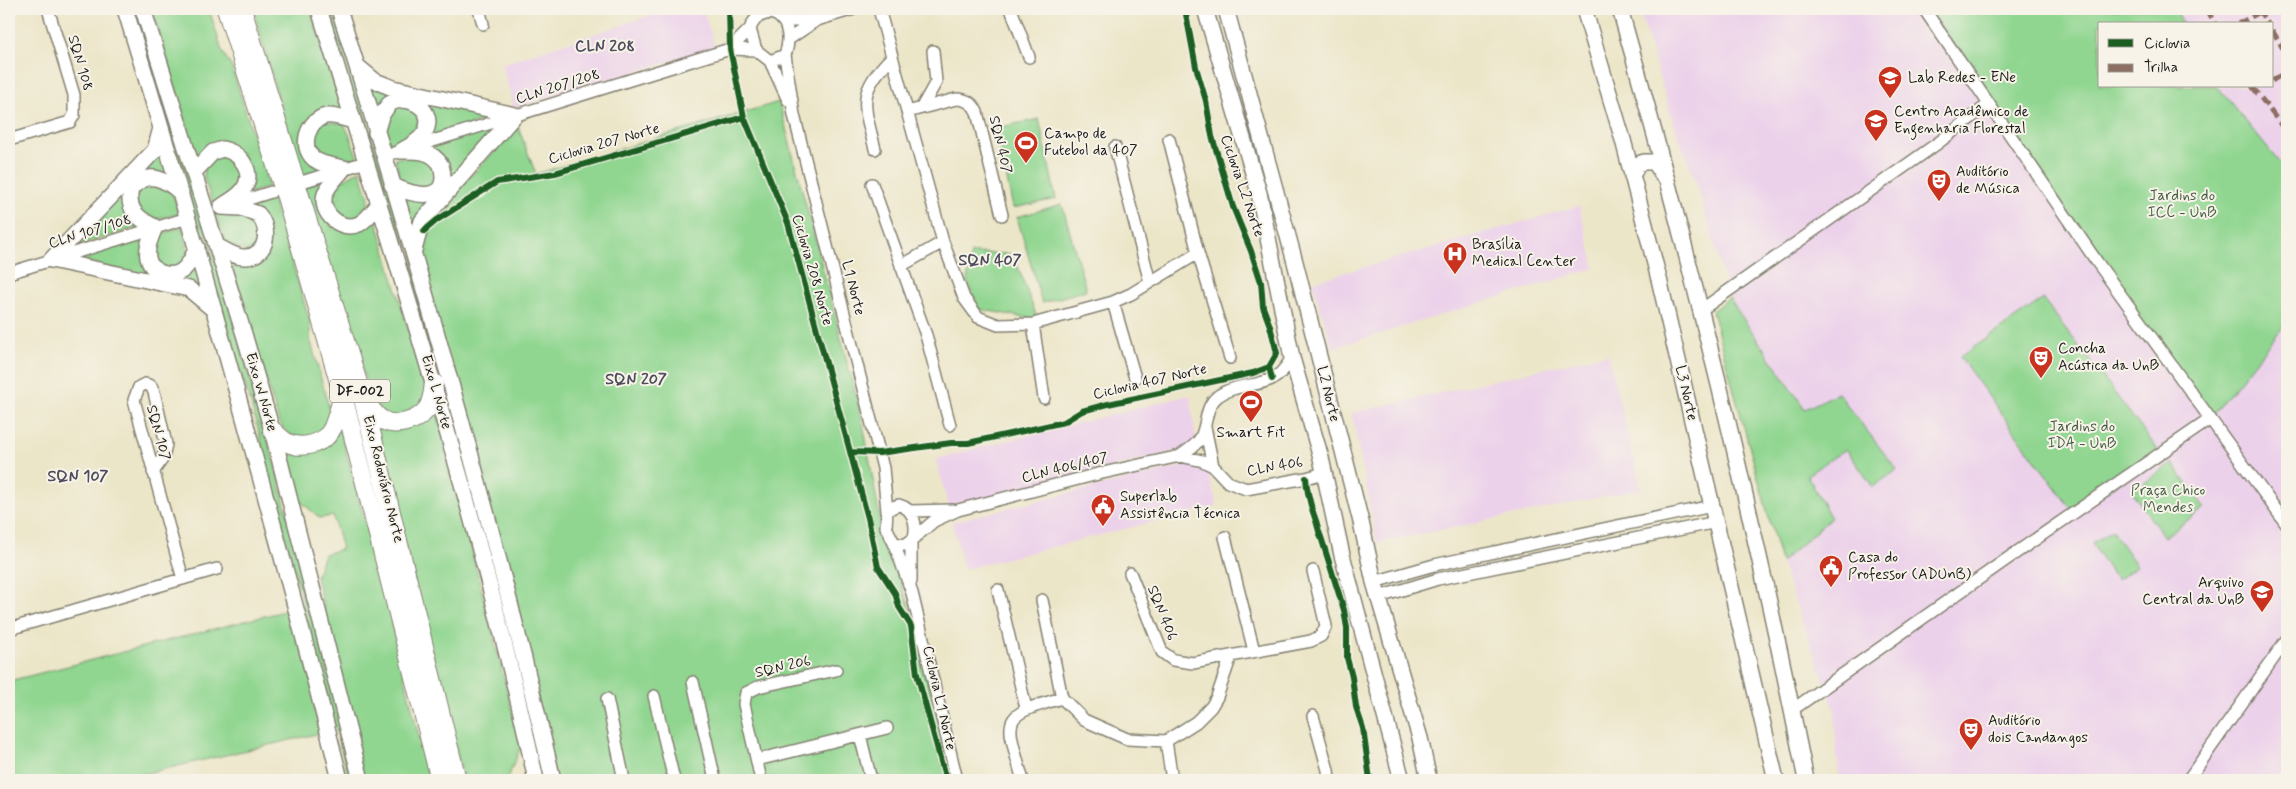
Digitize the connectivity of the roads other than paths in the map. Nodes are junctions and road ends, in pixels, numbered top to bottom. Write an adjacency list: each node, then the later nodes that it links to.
1 (48, 9): 40 (street, SQN 108)
2 (125, 9): 36 (main road, Eixo W Norte)
3 (143, 9): 46 (main road, Eixo W Norte)
4 (318, 9): 35 (main road, Eixo L Norte)
5 (339, 9): 29 (main road, Eixo L Norte)
6 (479, 9): 20 (street)
7 (854, 9): 18 (street)
8 (878, 9): 27 (street)
9 (1012, 9): 26 (street)
10 (1205, 9): 73 (main road, L2 Norte)
11 (1226, 9): 71 (main road, L2 Norte)
12 (1584, 9): 41 (main road, L3 Norte)
13 (1620, 9): 37 (main road)
14 (1924, 9): 30 (street)
15 (230, 11): 78 (highway, Eixo Rodoviário Norte / DF-002); 80 (highway, Eixo Rodoviário Norte / DF-002)
16 (768, 11): 17 (street); 19 (street)
17 (752, 19): 22 (street, CLN 207/208); 23 (street)
18 (817, 20): 19 (street); 21 (street)
19 (784, 21): 21 (street)
20 (484, 24)
21 (789, 39): 25 (street)
22 (730, 49): 23 (street, CLN 207/208); 33 (street, CLN 207/208)
23 (756, 50): 28 (street)
24 (933, 51): 31 (street)
25 (785, 55): 28 (street); 34 (street, L1 Norte)
26 (1029, 57)
27 (891, 58): 32 (street); 43 (street)
28 (770, 61): 34 (street, L1 Norte)
29 (357, 66): 33 (main road); 38 (main road, Eixo L Norte)
30 (1990, 104): 70 (street); 81 (street)
31 (922, 107): 32 (street, SQN 407); 56 (street, SQN 407)
32 (907, 112): 59 (street)
33 (515, 115): 44 (street, CLN 207/208); 62 (main road)
34 (794, 115): 87 (street, L1 Norte)
35 (353, 121): 45 (main road); 54 (main road, Eixo L Norte)
36 (162, 127): 53 (main road, Eixo W Norte); 64 (main road)
37 (1654, 132): 41 (main road); 51 (main road)
38 (376, 133): 44 (main road); 50 (main road, Eixo L Norte)
39 (1169, 139): 63 (street)
40 (9, 140)
41 (1623, 140): 47 (main road, L3 Norte)
42 (1115, 147): 67 (street)
43 (875, 149)
44 (397, 152): 50 (main road)
45 (351, 166): 48 (street); 54 (main road)
46 (194, 172): 55 (main road); 60 (main road, Eixo W Norte)
47 (1632, 176): 51 (main road); 90 (main road, L3 Norte)
48 (305, 181)
49 (872, 184): 65 (street)
50 (392, 185): 62 (main road, Eixo L Norte)
51 (1668, 189): 70 (main road)
52 (270, 192): 55 (street)
53 (181, 193): 58 (main road); 61 (main road, Eixo W Norte)
54 (379, 204): 77 (main road, Eixo L Norte)
55 (221, 207): 60 (main road)
56 (1002, 215)
57 (181, 220): 58 (street, CLN 107/108)
58 (155, 227): 61 (main road); 64 (street, CLN 107/108)
59 (943, 242): 65 (street); 72 (street)
60 (217, 246): 84 (main road, Eixo W Norte)
61 (197, 247): 69 (main road, Eixo W Norte)
62 (414, 252): 132 (main road, Eixo L Norte)
63 (1198, 253): 67 (street); 74 (street)
64 (51, 260): 66 (street, CLN 107/108); 69 (main road)
65 (901, 266): 82 (street)
66 (9, 273)
67 (1150, 282): 68 (street)
68 (1113, 302): 72 (street); 76 (street)
69 (215, 310): 127 (main road, Eixo W Norte)
70 (1701, 310): 120 (main road)
71 (1308, 316): 73 (main road); 94 (main road, L2 Norte)
72 (1034, 324): 79 (street)
73 (1285, 324): 75 (main road, L2 Norte)
74 (1230, 358)
75 (1292, 358): 83 (street); 89 (main road, L2 Norte)
76 (1135, 378)
77 (434, 384): 80 (highway); 131 (main road, Eixo L Norte)
78 (343, 396): 84 (highway); 129 (highway, Eixo Rodoviário Norte / DF-002)
79 (1044, 398)
80 (362, 399): 130 (highway, Eixo Rodoviário Norte / DF-002)
81 (2210, 420): 96 (street); 120 (street)
82 (950, 425)
83 (1205, 427): 85 (street); 86 (street)
84 (272, 430): 128 (main road, Eixo W Norte)
85 (1180, 456): 86 (street, CLN 406); 92 (street, CLN 406/407)
86 (1213, 466): 89 (street, CLN 406)
87 (883, 468): 91 (street, L1 Norte); 93 (street, L1 Norte)
88 (153, 472): 88 (street, SQN 107); 104 (street, SQN 107)
89 (1324, 473): 97 (main road, L2 Norte)
90 (1712, 506): 95 (main road, L3 Norte); 105 (street)
91 (904, 508): 92 (street, CLN 406/407); 93 (street); 99 (street)
92 (958, 510): 99 (street, CLN 406/407)
93 (887, 511): 100 (street)
94 (1361, 522): 97 (main road); 105 (main road, L2 Norte)
95 (1717, 522): 108 (street); 143 (main road, L3 Norte)
96 (2287, 525)
97 (1336, 530): 141 (main road, L2 Norte)
98 (1225, 537): 112 (street)
99 (913, 540): 100 (street); 107 (street)
100 (894, 543): 107 (street)
101 (217, 569): 104 (street)
102 (1313, 571): 112 (street, SQN 406)
103 (1130, 573): 113 (street, SQN 406)
104 (183, 579): 110 (street)
105 (1374, 582): 108 (main road, L2 Norte)
106 (998, 590): 119 (street)
107 (912, 593): 138 (street)
108 (1379, 597): 142 (main road, L2 Norte)
109 (1042, 600): 117 (street)
110 (9, 629)
111 (2287, 639): 145 (street)
112 (1254, 651): 113 (street, SQN 406)
113 (1231, 656): 124 (street)
114 (836, 670): 125 (street, SQN 206)
115 (693, 682): 135 (street)
116 (654, 696): 134 (street)
117 (1062, 698): 119 (street); 124 (street)
118 (606, 699): 133 (street)
119 (1026, 708): 126 (street)
120 (1792, 710): 144 (main road)
121 (1313, 716): 140 (street)
122 (887, 728): 123 (street)
123 (860, 735): 125 (street); 137 (street)
124 (1166, 741): 139 (street)
125 (757, 760): 136 (street, SQN 206)
126 (1022, 777)
127 (340, 780)
128 (361, 780)
129 (440, 780)
130 (457, 780)
131 (536, 780)
132 (553, 780)
133 (624, 780)
134 (674, 780)
135 (715, 780)
136 (761, 780)
137 (871, 780)
138 (957, 780)
139 (1172, 780)
140 (1328, 780)
141 (1402, 780)
142 (1428, 780)
143 (1776, 780)
144 (1806, 780)
145 (2188, 780)

